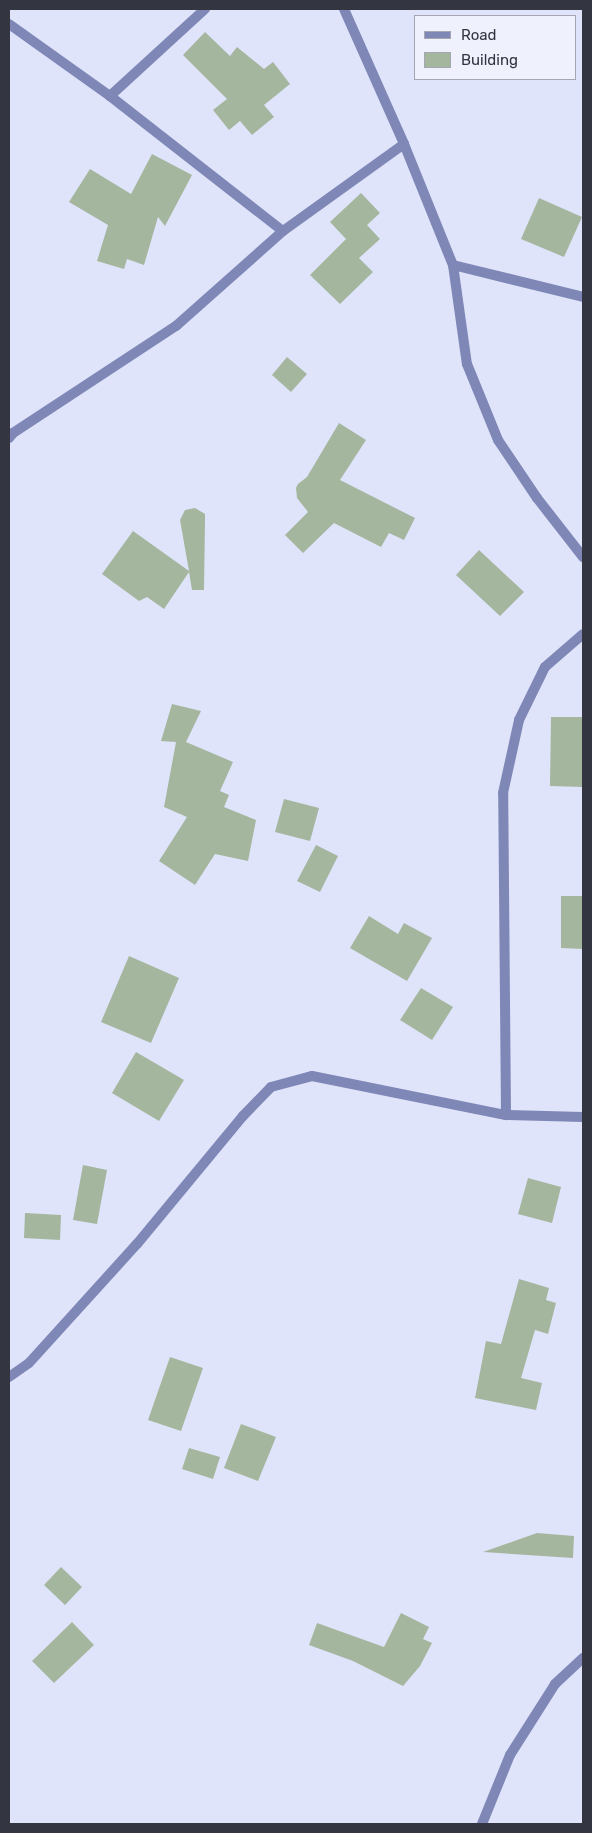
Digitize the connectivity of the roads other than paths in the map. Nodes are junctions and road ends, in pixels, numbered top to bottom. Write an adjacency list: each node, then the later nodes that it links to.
1 (205, 9): 4 (street)
2 (344, 9): 5 (street)
3 (9, 24): 4 (street)
4 (110, 96): 6 (street)
5 (404, 144): 6 (street); 7 (street)
6 (283, 231): 9 (street)
7 (453, 264): 8 (street); 10 (street)
8 (583, 297)
9 (9, 438)
10 (583, 557)
11 (583, 634): 12 (street)
12 (506, 1115): 13 (street); 14 (street)
13 (583, 1117)
14 (9, 1377)
15 (583, 1658): 16 (street)
16 (482, 1824)

